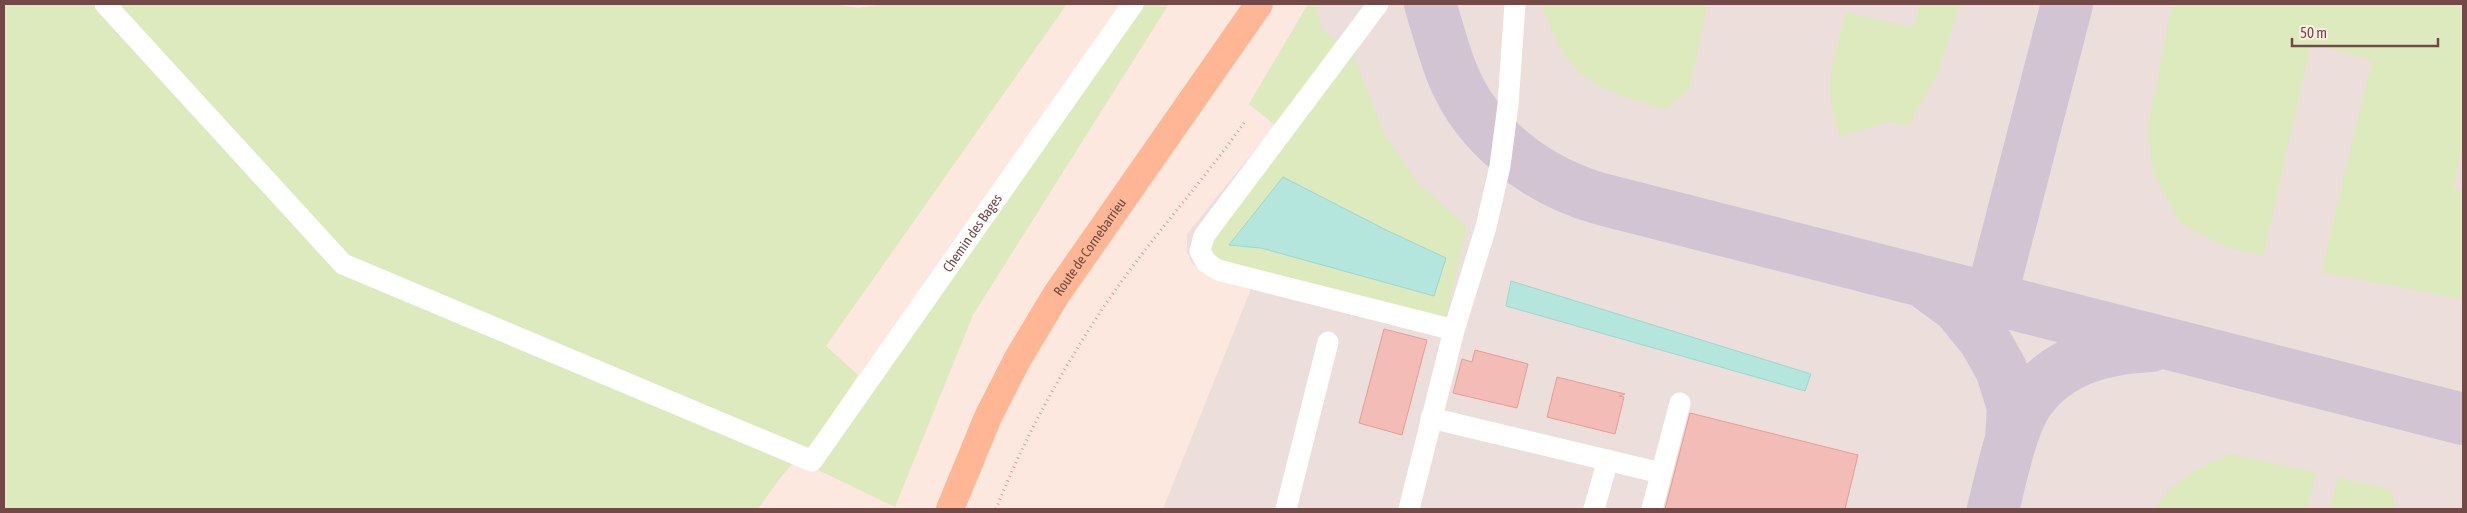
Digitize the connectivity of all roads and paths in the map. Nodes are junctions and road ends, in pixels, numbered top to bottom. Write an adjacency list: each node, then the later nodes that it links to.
1 (105, 4): 2 (lane, Chemin des Bages)
2 (1133, 4)
3 (1259, 4): 13 (main road, Route de Cornebarrieu)
4 (1515, 4): 7 (lane)
5 (1375, 5): 7 (lane)
6 (1246, 120): 14 (path)
7 (1454, 330): 10 (lane)
8 (1328, 342): 15 (lane)
9 (1680, 403): 12 (lane)
10 (1431, 418): 11 (lane); 16 (lane)
11 (1608, 460): 12 (lane); 17 (lane)
12 (1661, 473): 18 (lane)
13 (950, 509)
14 (996, 509)
15 (1286, 509)
16 (1409, 509)
17 (1594, 509)
18 (1652, 509)

